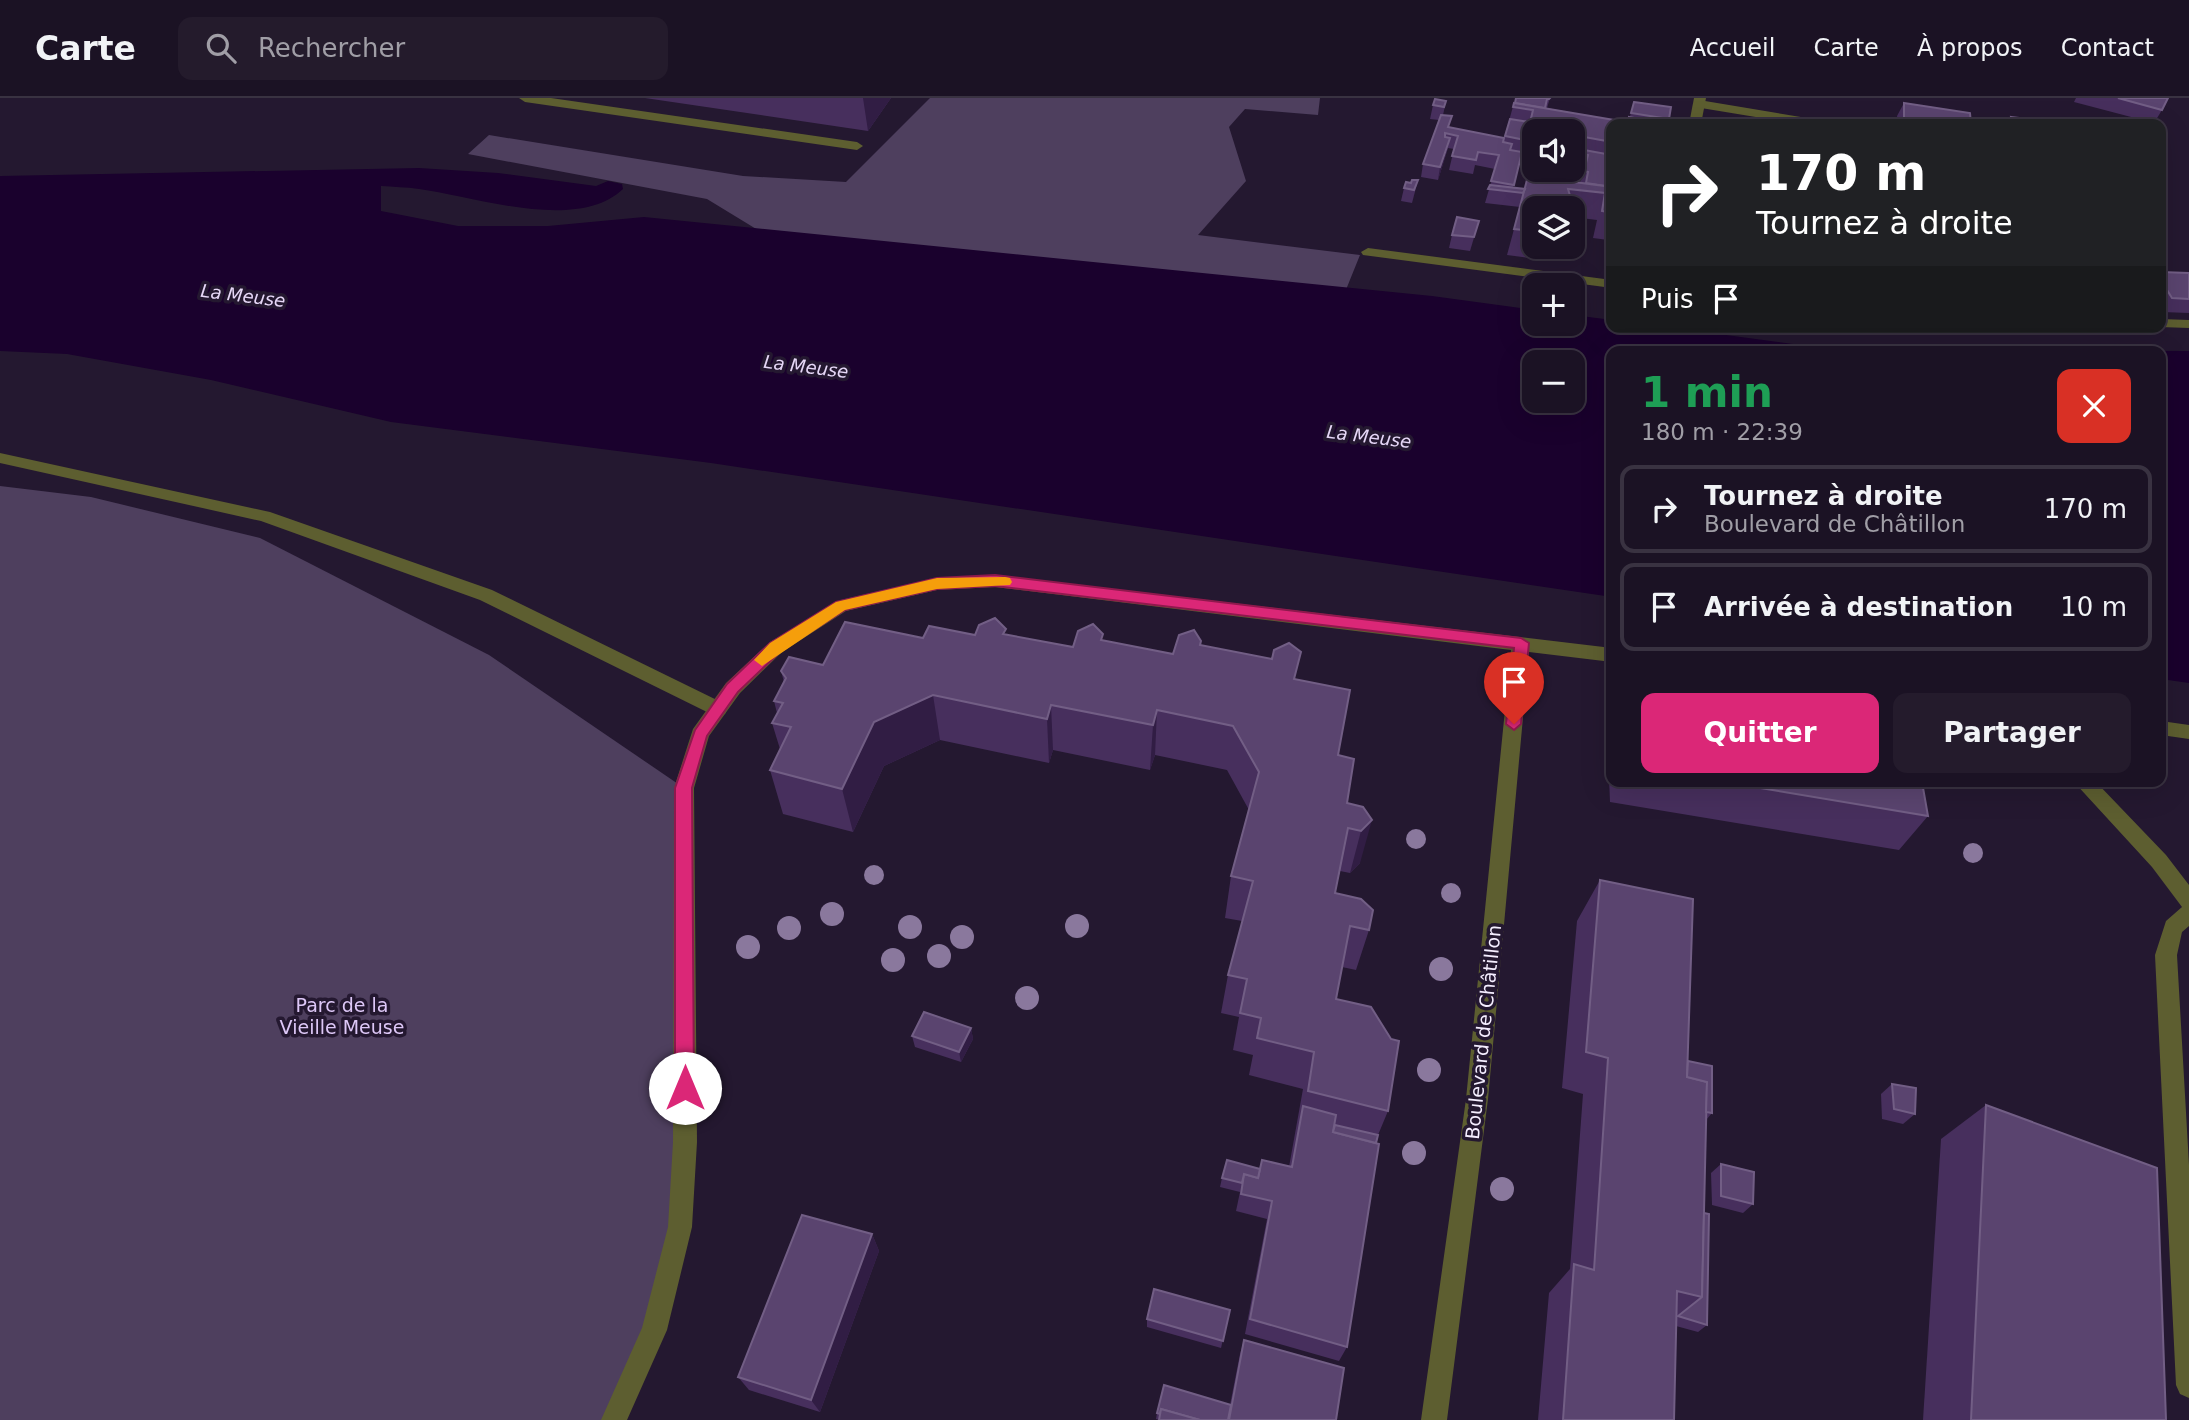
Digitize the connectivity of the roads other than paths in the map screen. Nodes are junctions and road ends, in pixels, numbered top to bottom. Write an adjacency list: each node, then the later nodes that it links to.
1 (525, 98): 5 (street)
2 (1699, 101): 3 (street); 4 (street)
3 (1696, 119)
4 (1793, 119)
5 (856, 146)
6 (1368, 252): 7 (street)
7 (1606, 283)
8 (2166, 323): 9 (street)
9 (2189, 324)
10 (0, 458): 13 (street)
11 (1521, 643): 12 (street); 13 (street); 21 (street, Boulevard de Châtillon)
12 (1606, 654)
13 (718, 709): 20 (street)
14 (2166, 728): 15 (street)
15 (2189, 732)
16 (2089, 787): 17 (street)
17 (2189, 901)
18 (2189, 914): 19 (street)
19 (2189, 1385)
20 (614, 1420)
21 (1434, 1420)

